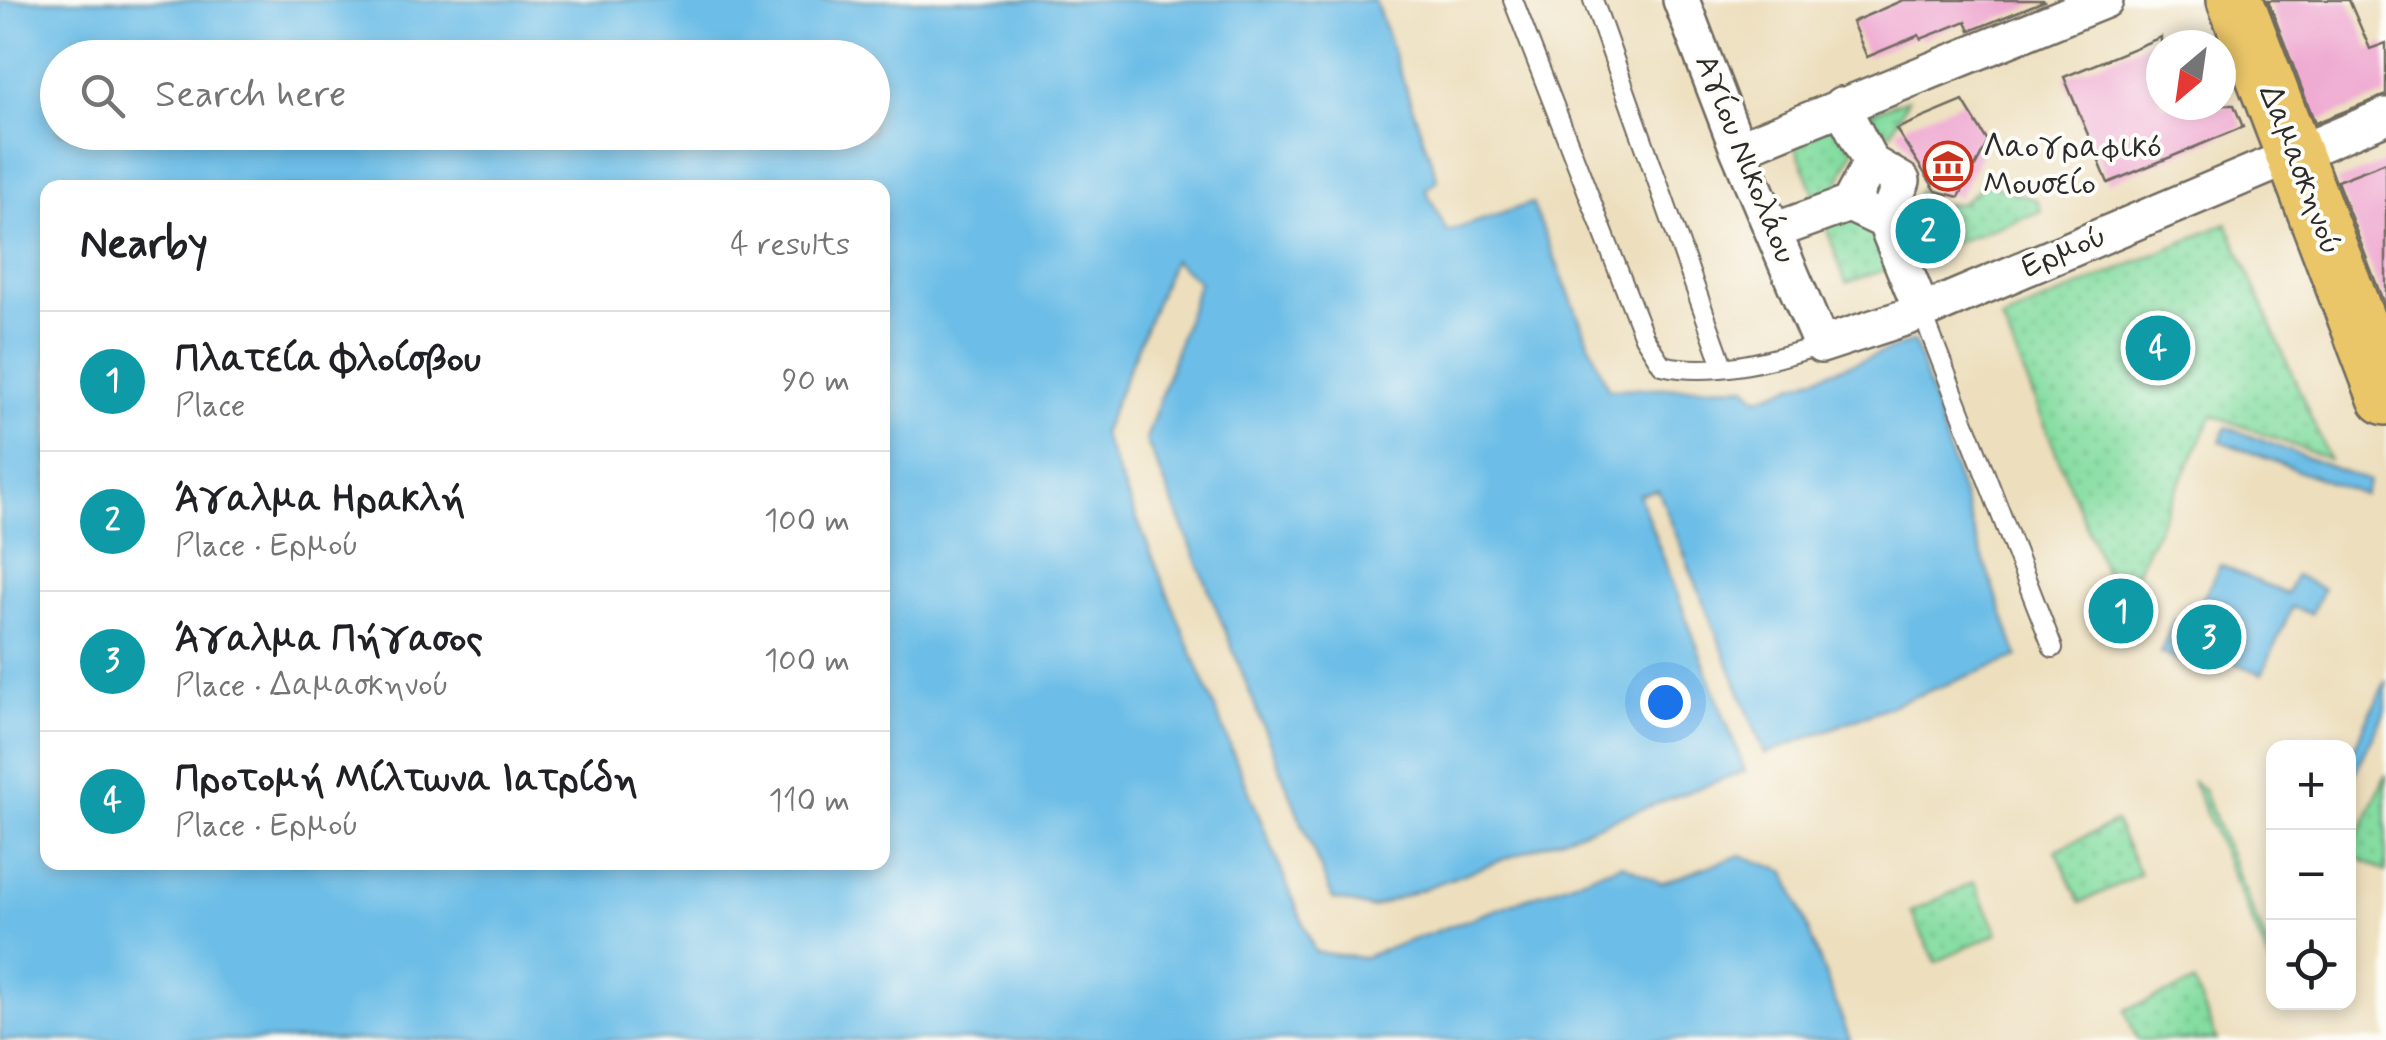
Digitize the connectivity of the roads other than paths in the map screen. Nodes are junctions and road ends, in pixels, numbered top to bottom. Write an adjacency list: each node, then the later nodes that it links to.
1 (1513, 0): 16 (lane)
2 (1593, 0): 16 (lane)
3 (1681, 0): 8 (street, Αγίου Νικολάου)
4 (2105, 0): 6 (street)
5 (2235, 0): 9 (main road, Δαμασκηνού)
6 (1841, 105): 8 (street); 10 (street)
7 (2386, 116): 9 (street, Ερμού)
8 (1738, 149): 13 (street, Αγίου Νικολάου)
9 (2293, 153): 14 (street, Ερμού); 17 (main road, Δαμασκηνού)
10 (1871, 163): 11 (street); 12 (street)
11 (1849, 204): 12 (street); 13 (street)
12 (1885, 221): 14 (street)
13 (1774, 231): 15 (street, Αγίου Νικολάου)
14 (1922, 312): 15 (street, Ερμού); 18 (lane)
15 (1815, 331): 16 (lane)
16 (1723, 366)
17 (2386, 396)
18 (2053, 648)

